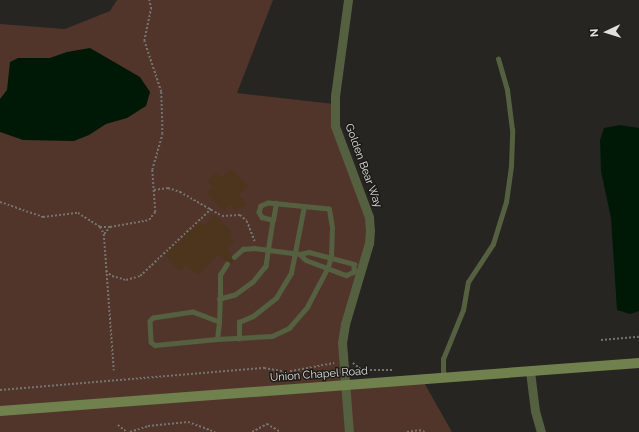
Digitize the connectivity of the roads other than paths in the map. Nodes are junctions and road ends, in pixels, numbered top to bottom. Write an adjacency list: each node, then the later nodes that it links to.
1 (348, 0): 12 (street, Golden Bear Way)
2 (498, 59): 19 (lane)
3 (276, 203): 4 (lane); 5 (lane); 5 (lane)
4 (304, 206): 7 (lane); 8 (lane)
5 (273, 220): 6 (lane)
6 (269, 249): 7 (lane); 9 (lane); 13 (lane)
7 (298, 253): 8 (lane); 11 (lane); 16 (lane)
8 (331, 256): 11 (lane); 12 (lane)
9 (234, 257)
10 (227, 264): 13 (lane)
11 (328, 267): 12 (lane); 16 (lane)
12 (358, 272): 20 (street, Golden Bear Way)
13 (220, 299): 14 (lane)
14 (218, 322): 15 (lane); 15 (lane)
15 (217, 339): 16 (lane)
16 (239, 339)
17 (639, 363): 18 (main road, Union Chapel Road)
18 (530, 371): 19 (main road, Union Chapel Road); 23 (street)
19 (443, 378): 20 (main road, Union Chapel Road)
20 (345, 385): 21 (main road, Union Chapel Road); 22 (street, Golden Bear Way)
21 (0, 411)
22 (348, 432)
23 (541, 432)

